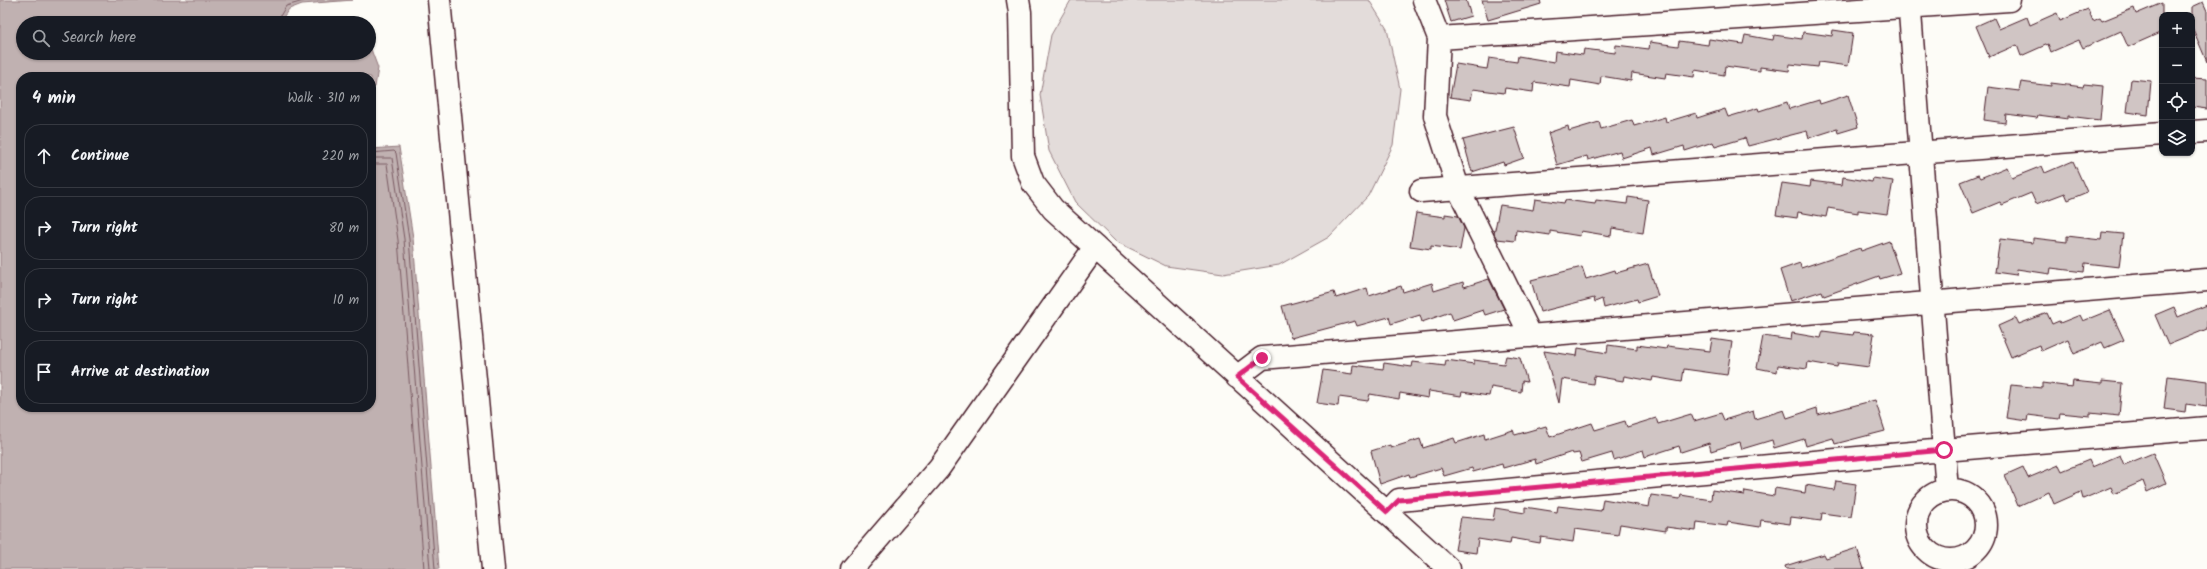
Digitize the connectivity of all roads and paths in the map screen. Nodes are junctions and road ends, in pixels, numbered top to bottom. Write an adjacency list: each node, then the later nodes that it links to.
1 (439, 0): 23 (street)
2 (1018, 0): 13 (street)
3 (1424, 0): 6 (street)
4 (2009, 0): 5 (street)
5 (1909, 3): 6 (street); 10 (street)
6 (1439, 38): 11 (street)
7 (2207, 131): 8 (street)
8 (2195, 132)
9 (2159, 134): 10 (street)
10 (1921, 154): 11 (street); 15 (street)
11 (1458, 188): 12 (street); 16 (street)
12 (1421, 191)
13 (1095, 247): 17 (street); 24 (street)
14 (2207, 280): 15 (street)
15 (1932, 302): 16 (street); 19 (street)
16 (1531, 336): 17 (street)
17 (1237, 377): 21 (street)
18 (2207, 428): 19 (street)
19 (1944, 450): 20 (street); 21 (street)
20 (1947, 490): 22 (street); 22 (street)
21 (1387, 512): 25 (street)
22 (1944, 564)
23 (493, 569)
24 (852, 569)
25 (1449, 569)

